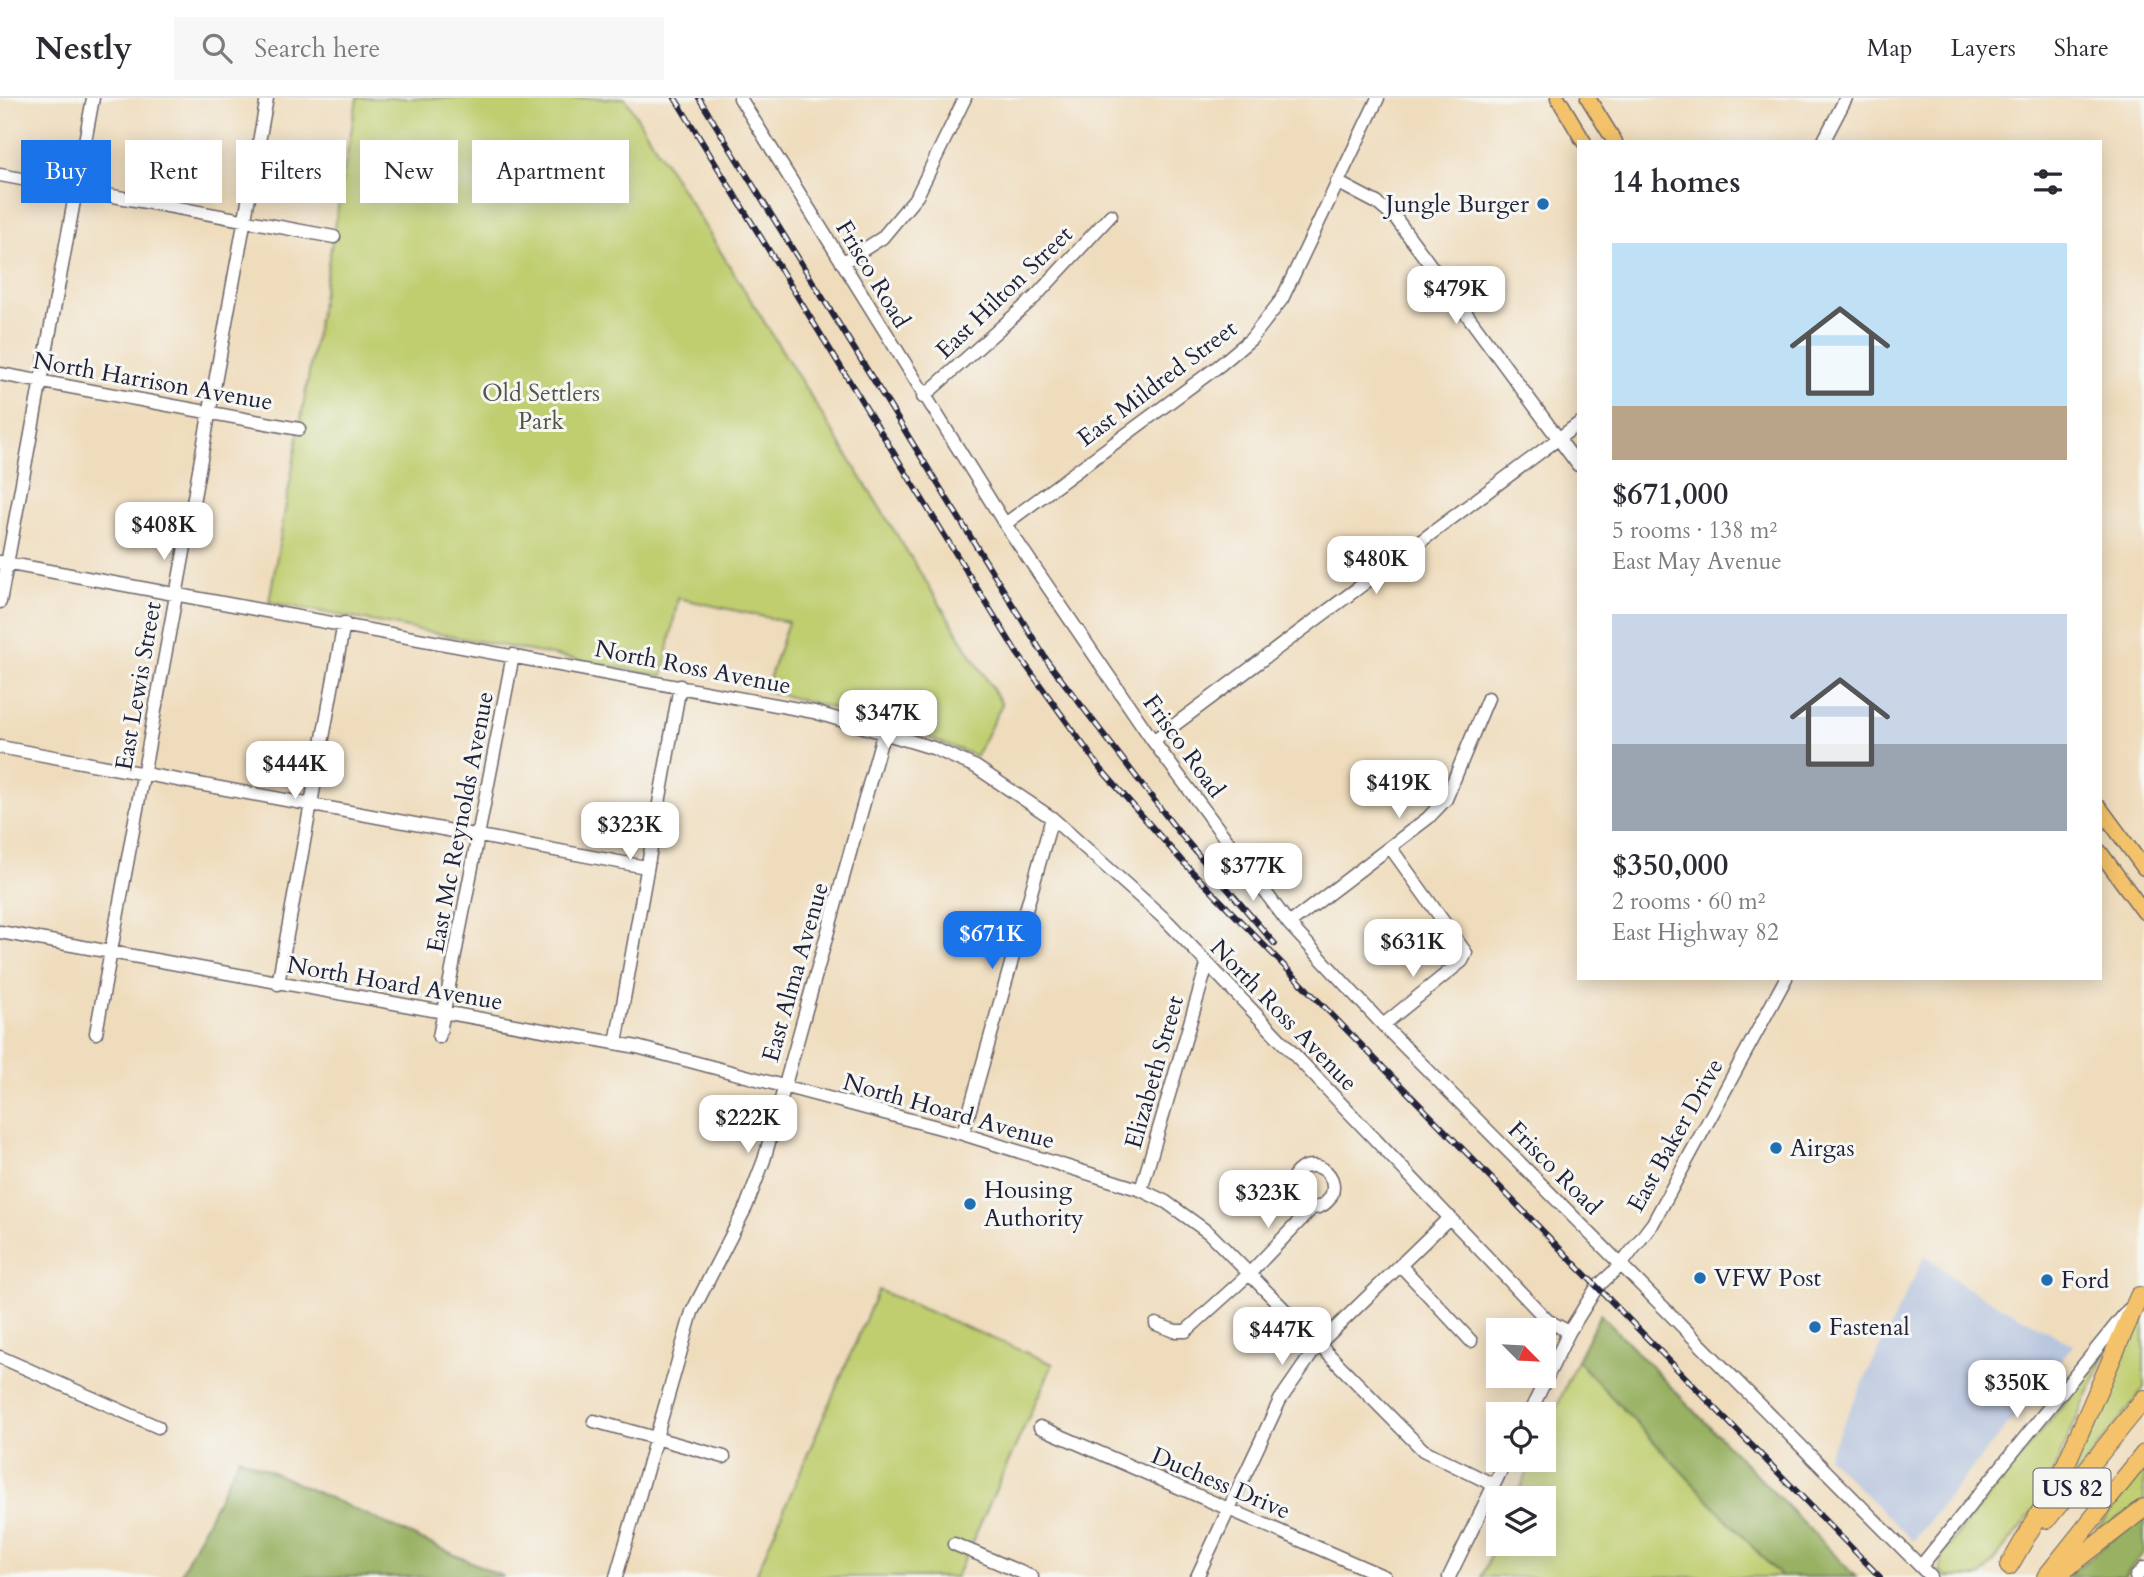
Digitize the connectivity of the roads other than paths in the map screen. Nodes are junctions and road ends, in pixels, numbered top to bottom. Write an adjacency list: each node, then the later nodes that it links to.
1 (93, 98): 9 (street)
2 (267, 98): 19 (street, East Lewis Street)
3 (740, 98): 21 (street, Frisco Road)
4 (965, 98): 21 (street)
5 (1378, 98): 15 (street, East Mildred Street)
6 (1558, 98): 10 (main road)
7 (1588, 98): 11 (main road)
8 (1846, 98): 12 (street)
9 (86, 140)
10 (1583, 140)
11 (1614, 140)
12 (1824, 140)
13 (0, 175): 14 (street)
14 (21, 179)
15 (1337, 182): 28 (street); 30 (street, East Mildred Street)
16 (111, 196): 19 (street)
17 (74, 203): 23 (street)
18 (1111, 215): 24 (street, East Hilton Street)
19 (244, 222): 20 (street); 25 (street, East Lewis Street)
20 (334, 237)
21 (842, 263): 24 (street, Frisco Road)
22 (0, 374): 23 (street, North Harrison Avenue)
23 (41, 382): 25 (street, North Harrison Avenue); 31 (street)
24 (923, 397): 30 (street, Frisco Road)
25 (209, 412): 27 (street, North Harrison Avenue); 32 (street, East Lewis Street)
26 (1577, 425): 28 (street)
27 (299, 429)
28 (1558, 439): 29 (street); 39 (street)
29 (1577, 464)
30 (1004, 524): 39 (street, Frisco Road)
31 (4, 563): 32 (street, North Ross Avenue); 33 (street)
32 (175, 595): 34 (street, North Ross Avenue); 41 (street, East Lewis Street)
33 (0, 603)
34 (344, 623): 35 (street, North Ross Avenue); 42 (street)
35 (513, 655): 36 (street, North Ross Avenue); 45 (street, East Mc Reynolds Avenue)
36 (680, 686): 38 (street, North Ross Avenue); 48 (street)
37 (1488, 698): 46 (street)
38 (884, 731): 44 (street, North Ross Avenue); 62 (street, East Alma Avenue)
39 (1153, 741): 51 (street, Frisco Road)
40 (0, 747): 41 (street)
41 (143, 774): 42 (street); 53 (street, East Lewis Street)
42 (312, 804): 45 (street); 56 (street)
43 (2102, 811): 49 (main road)
44 (1052, 818): 54 (street, North Ross Avenue); 63 (street)
45 (479, 836): 48 (street); 57 (street, East Mc Reynolds Avenue)
46 (1390, 847): 51 (street); 58 (street)
47 (2102, 855): 50 (main road)
48 (646, 867): 61 (street)
49 (2144, 868)
50 (2144, 912)
51 (1289, 924): 58 (street, Frisco Road)
52 (0, 932): 53 (street, North Hoard Avenue)
53 (112, 953): 56 (street, North Hoard Avenue); 59 (street, East Lewis Street)
54 (1207, 965): 64 (street, Elizabeth Street); 66 (street, North Ross Avenue)
55 (1785, 980): 67 (street, East Baker Drive)
56 (278, 984): 57 (street, North Hoard Avenue)
57 (444, 1014): 60 (street, East Mc Reynolds Avenue); 61 (street, North Hoard Avenue)
58 (1383, 1025): 67 (street, Frisco Road)
59 (96, 1033)
60 (439, 1037)
61 (615, 1043): 62 (street, North Hoard Avenue)
62 (785, 1086): 63 (street, North Hoard Avenue); 81 (street, East Alma Avenue)
63 (963, 1134): 64 (street, North Hoard Avenue)
64 (1141, 1190): 69 (street, North Hoard Avenue)
65 (1312, 1208): 69 (street)
66 (1450, 1217): 68 (street); 72 (street, North Ross Avenue)
67 (1621, 1265): 72 (street, East Baker Drive); 89 (street, Frisco Road)
68 (1401, 1266): 73 (street); 74 (street)
69 (1248, 1275): 71 (street); 74 (street, North Hoard Avenue)
70 (2141, 1293): 89 (street); 91 (highway)
71 (1156, 1324)
72 (1569, 1332): 77 (street, East Baker Drive)
73 (1471, 1341)
74 (1318, 1345): 85 (street, North Hoard Avenue); 87 (street)
75 (0, 1357): 79 (street)
76 (2144, 1399): 91 (highway, US 82)
77 (1535, 1402)
78 (593, 1421): 81 (street)
79 (158, 1427)
80 (1040, 1427): 87 (street, Duchess Drive)
81 (656, 1438): 83 (street); 92 (street, East Alma Avenue)
82 (2144, 1454): 98 (highway, US 82)
83 (724, 1457)
84 (1500, 1472): 85 (street)
85 (1494, 1485): 96 (street)
86 (2144, 1508): 99 (highway)
87 (1230, 1509): 94 (street); 95 (street, Duchess Drive)
88 (954, 1544): 93 (street)
89 (1921, 1566): 97 (street, Frisco Road)
90 (2144, 1567): 100 (street)
91 (2005, 1572)
92 (616, 1577)
93 (1031, 1577)
94 (1198, 1577)
95 (1385, 1577)
96 (1449, 1577)
97 (1931, 1577)
98 (2046, 1577)
99 (2054, 1577)
100 (2136, 1577)

